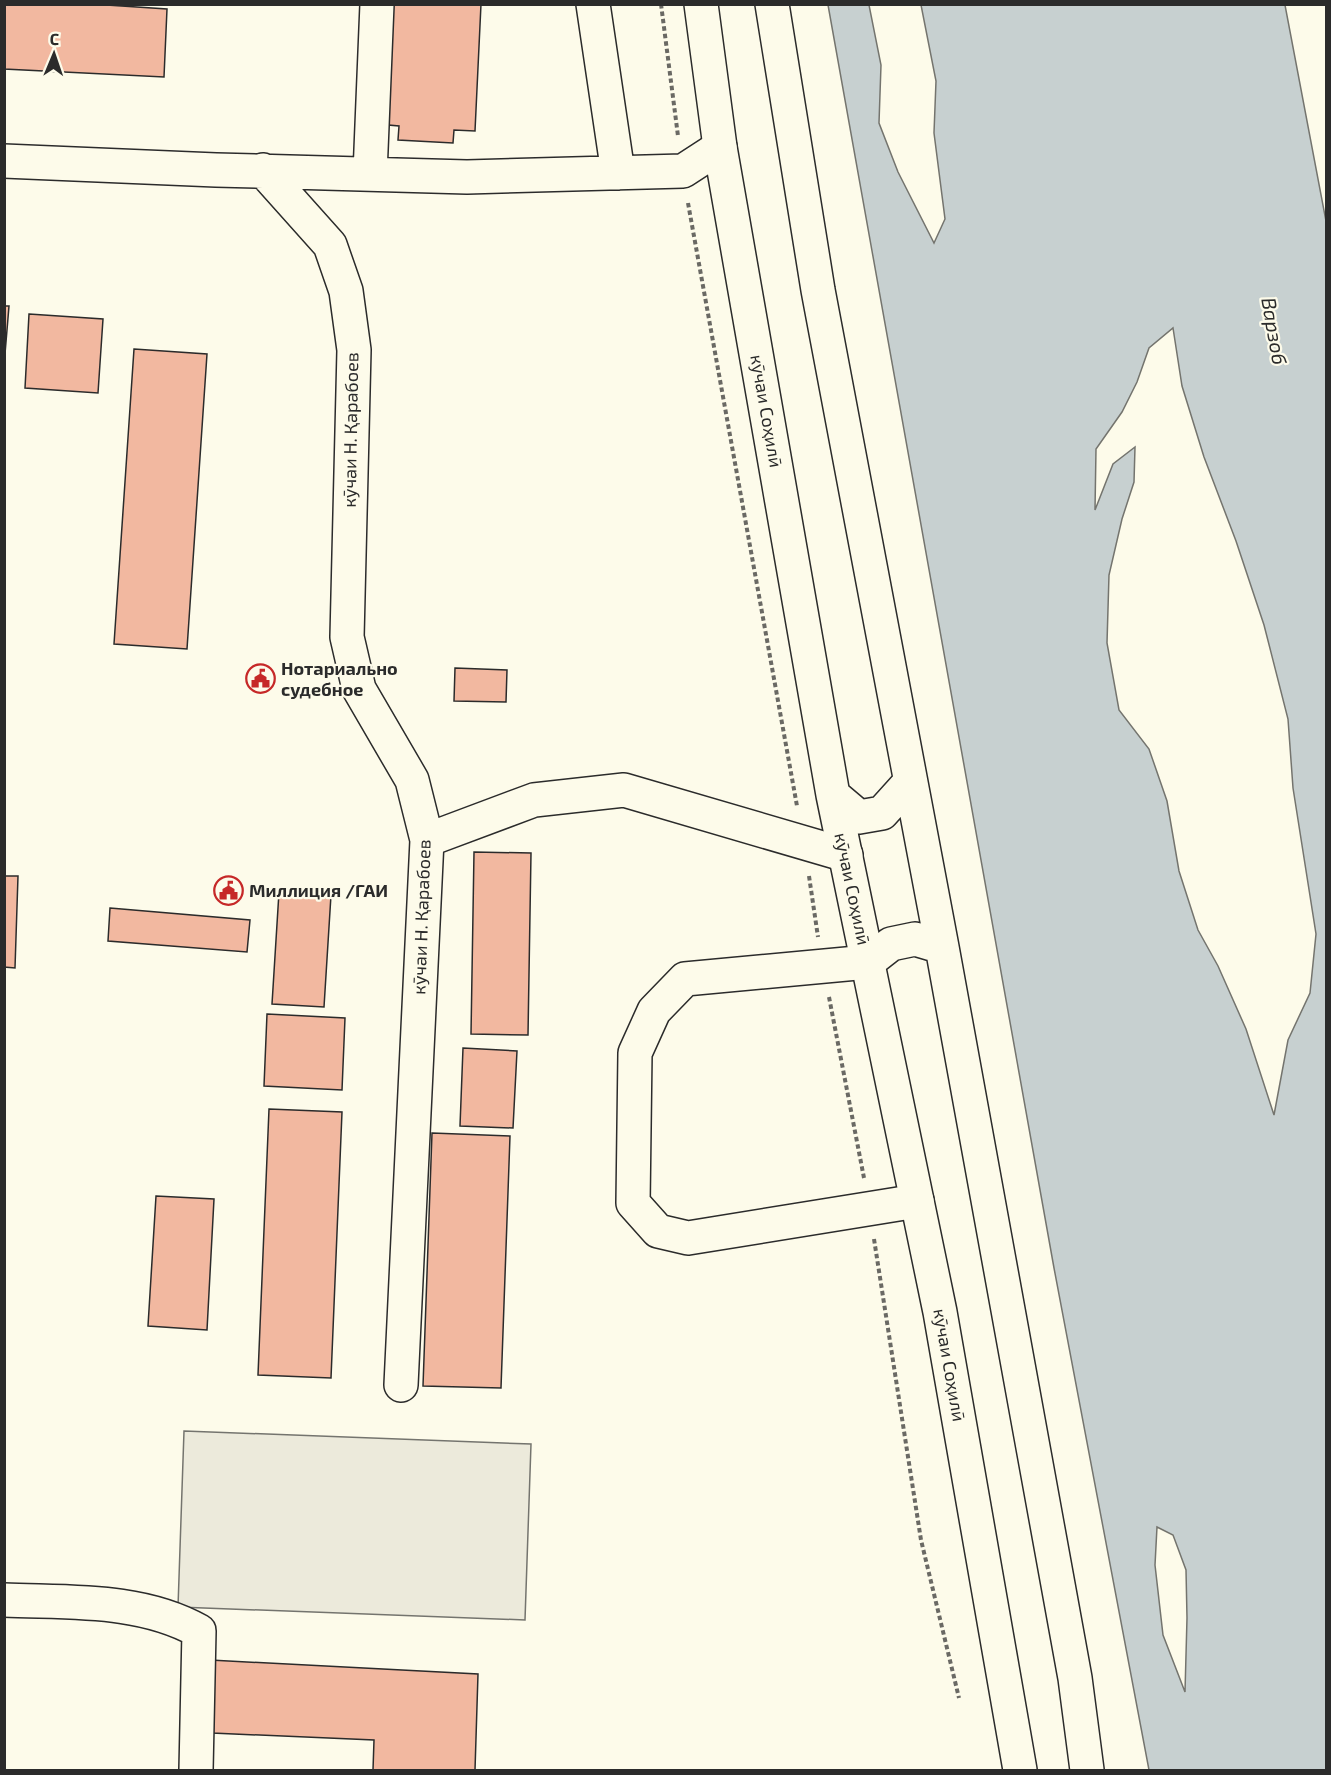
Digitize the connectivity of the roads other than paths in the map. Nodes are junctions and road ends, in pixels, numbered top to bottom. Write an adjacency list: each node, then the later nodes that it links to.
1 (377, 4): 9 (main road)
2 (593, 4): 8 (main road)
3 (701, 4): 5 (main road, кӯчаи Соҳилӣ)
4 (772, 4): 10 (main road)
5 (720, 147): 8 (main road); 11 (main road, кӯчаи Соҳилӣ)
6 (4, 161): 7 (main road)
7 (263, 170): 9 (main road); 12 (main road, кӯчаи Н. Қарабоев)
8 (618, 172): 9 (main road)
9 (370, 174)
10 (910, 782): 11 (main road); 14 (main road)
11 (833, 795): 13 (main road, кӯчаи Соҳилӣ)
12 (427, 840): 13 (main road); 17 (main road, кӯчаи Н. Қарабоев)
13 (846, 855): 15 (main road, кӯчаи Соҳилӣ)
14 (942, 947): 15 (main road); 21 (main road)
15 (868, 962): 16 (main road, кӯчаи Соҳилӣ); 16 (main road)
16 (917, 1201): 20 (main road, кӯчаи Соҳилӣ)
17 (401, 1385)
18 (4, 1600): 19 (main road)
19 (196, 1770)
20 (1020, 1770)
21 (1088, 1770)

